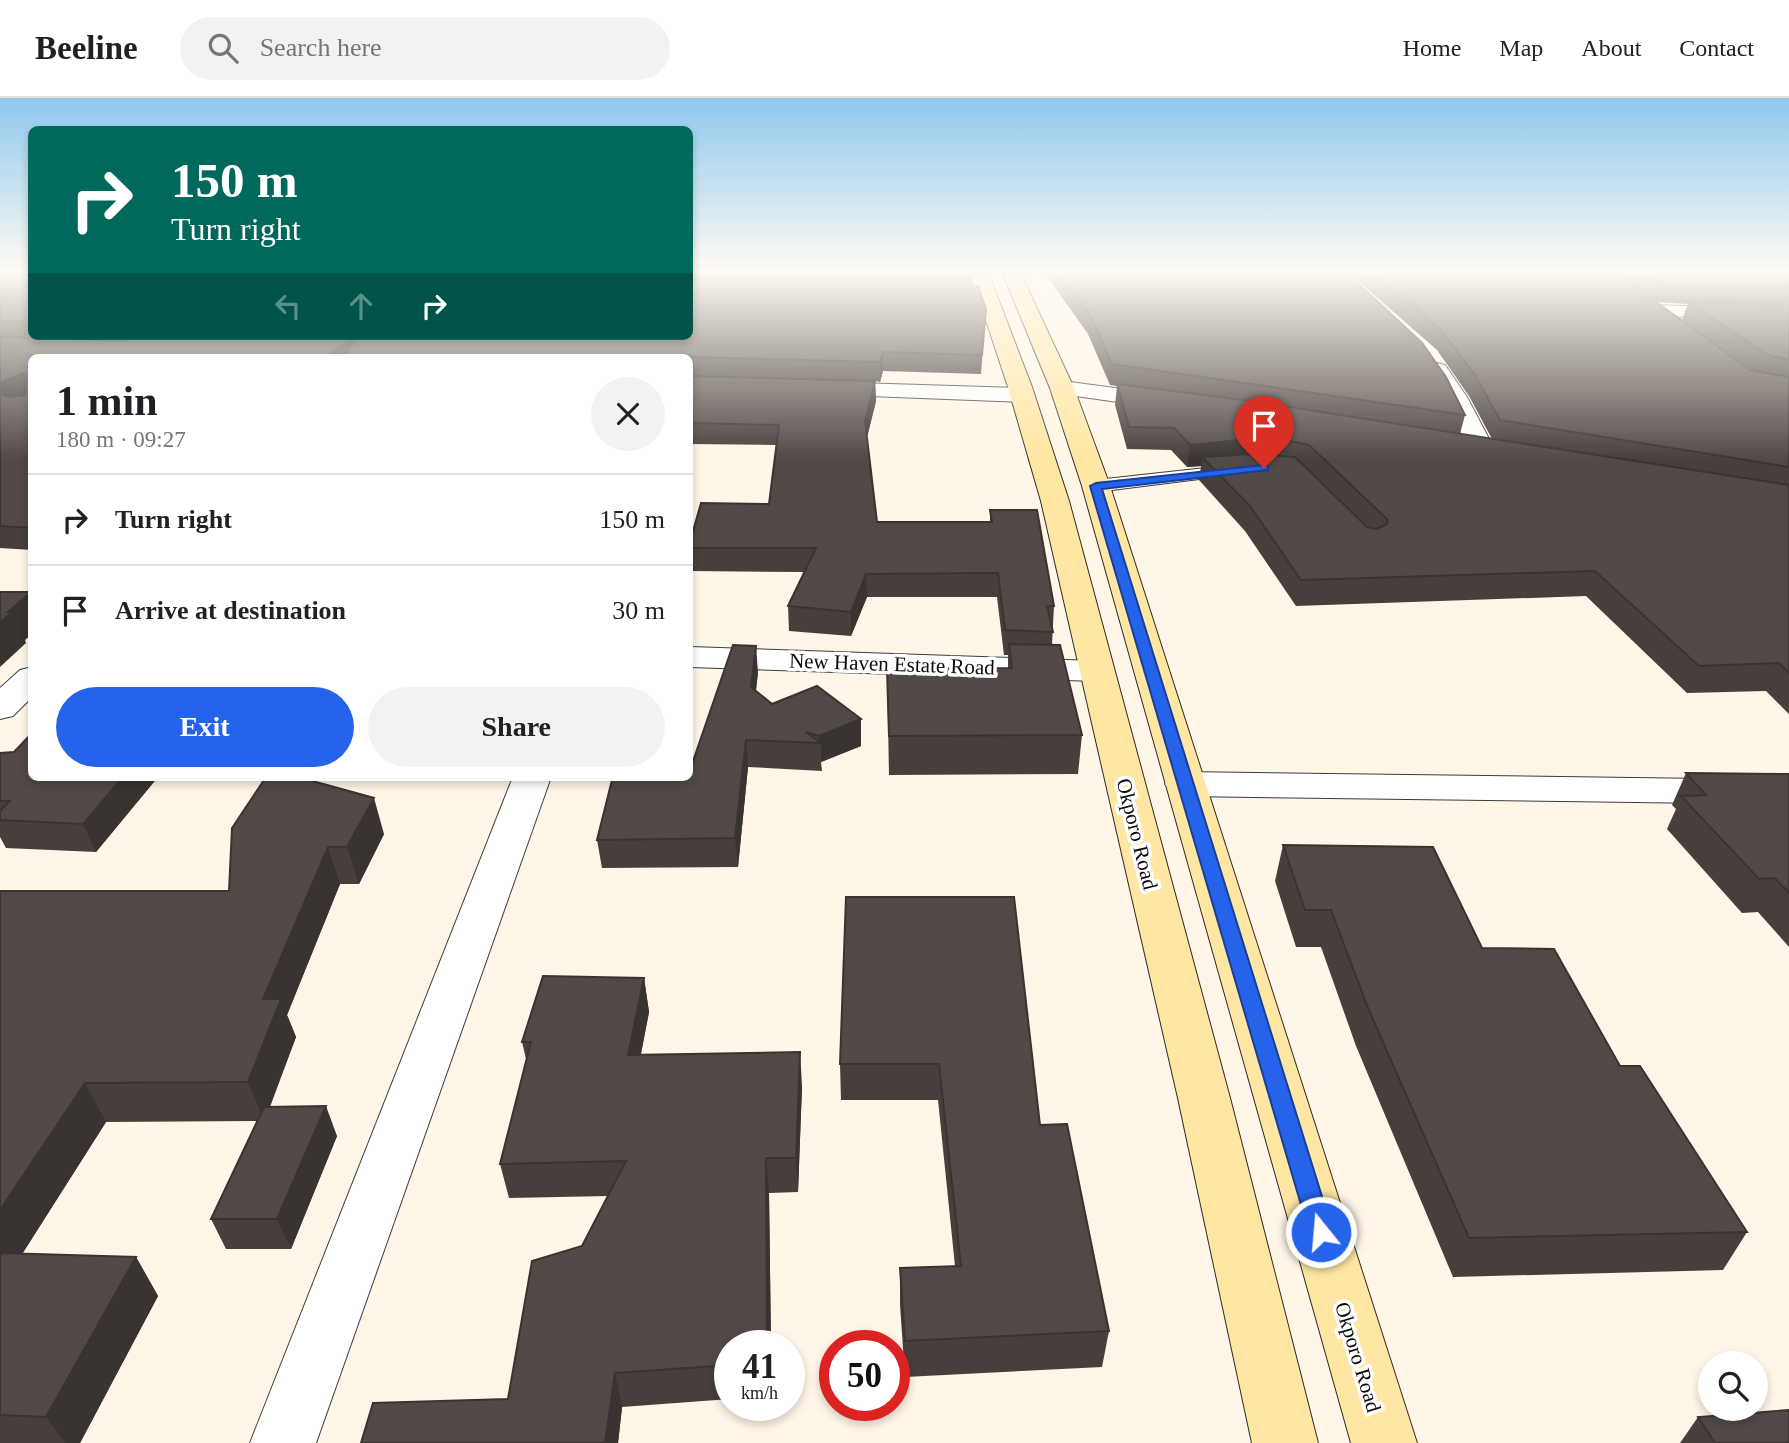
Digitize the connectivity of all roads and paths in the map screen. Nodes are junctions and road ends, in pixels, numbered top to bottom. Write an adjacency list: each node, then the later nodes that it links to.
1 (1002, 335): 6 (main road, Okporo Road)
2 (1023, 335): 4 (main road, Okporo Road)
3 (1427, 357): 9 (street)
4 (1062, 388): 7 (street); 12 (main road, Okporo Road)
5 (800, 389): 6 (street)
6 (1022, 394): 14 (main road, Okporo Road)
7 (1195, 406)
8 (1455, 446): 9 (street)
9 (1482, 450): 10 (street)
10 (1509, 454)
11 (1254, 469): 12 (lane)
12 (1096, 486): 18 (main road, Okporo Road)
13 (693, 657): 14 (street, New Haven Estate Road)
14 (1095, 671): 21 (main road, Okporo Road)
15 (28, 681): 16 (street)
16 (0, 708)
17 (531, 781): 20 (street)
18 (1185, 784): 19 (street); 22 (main road, Okporo Road)
19 (1789, 792)
20 (283, 1443)
21 (1285, 1443)
22 (1384, 1443)

